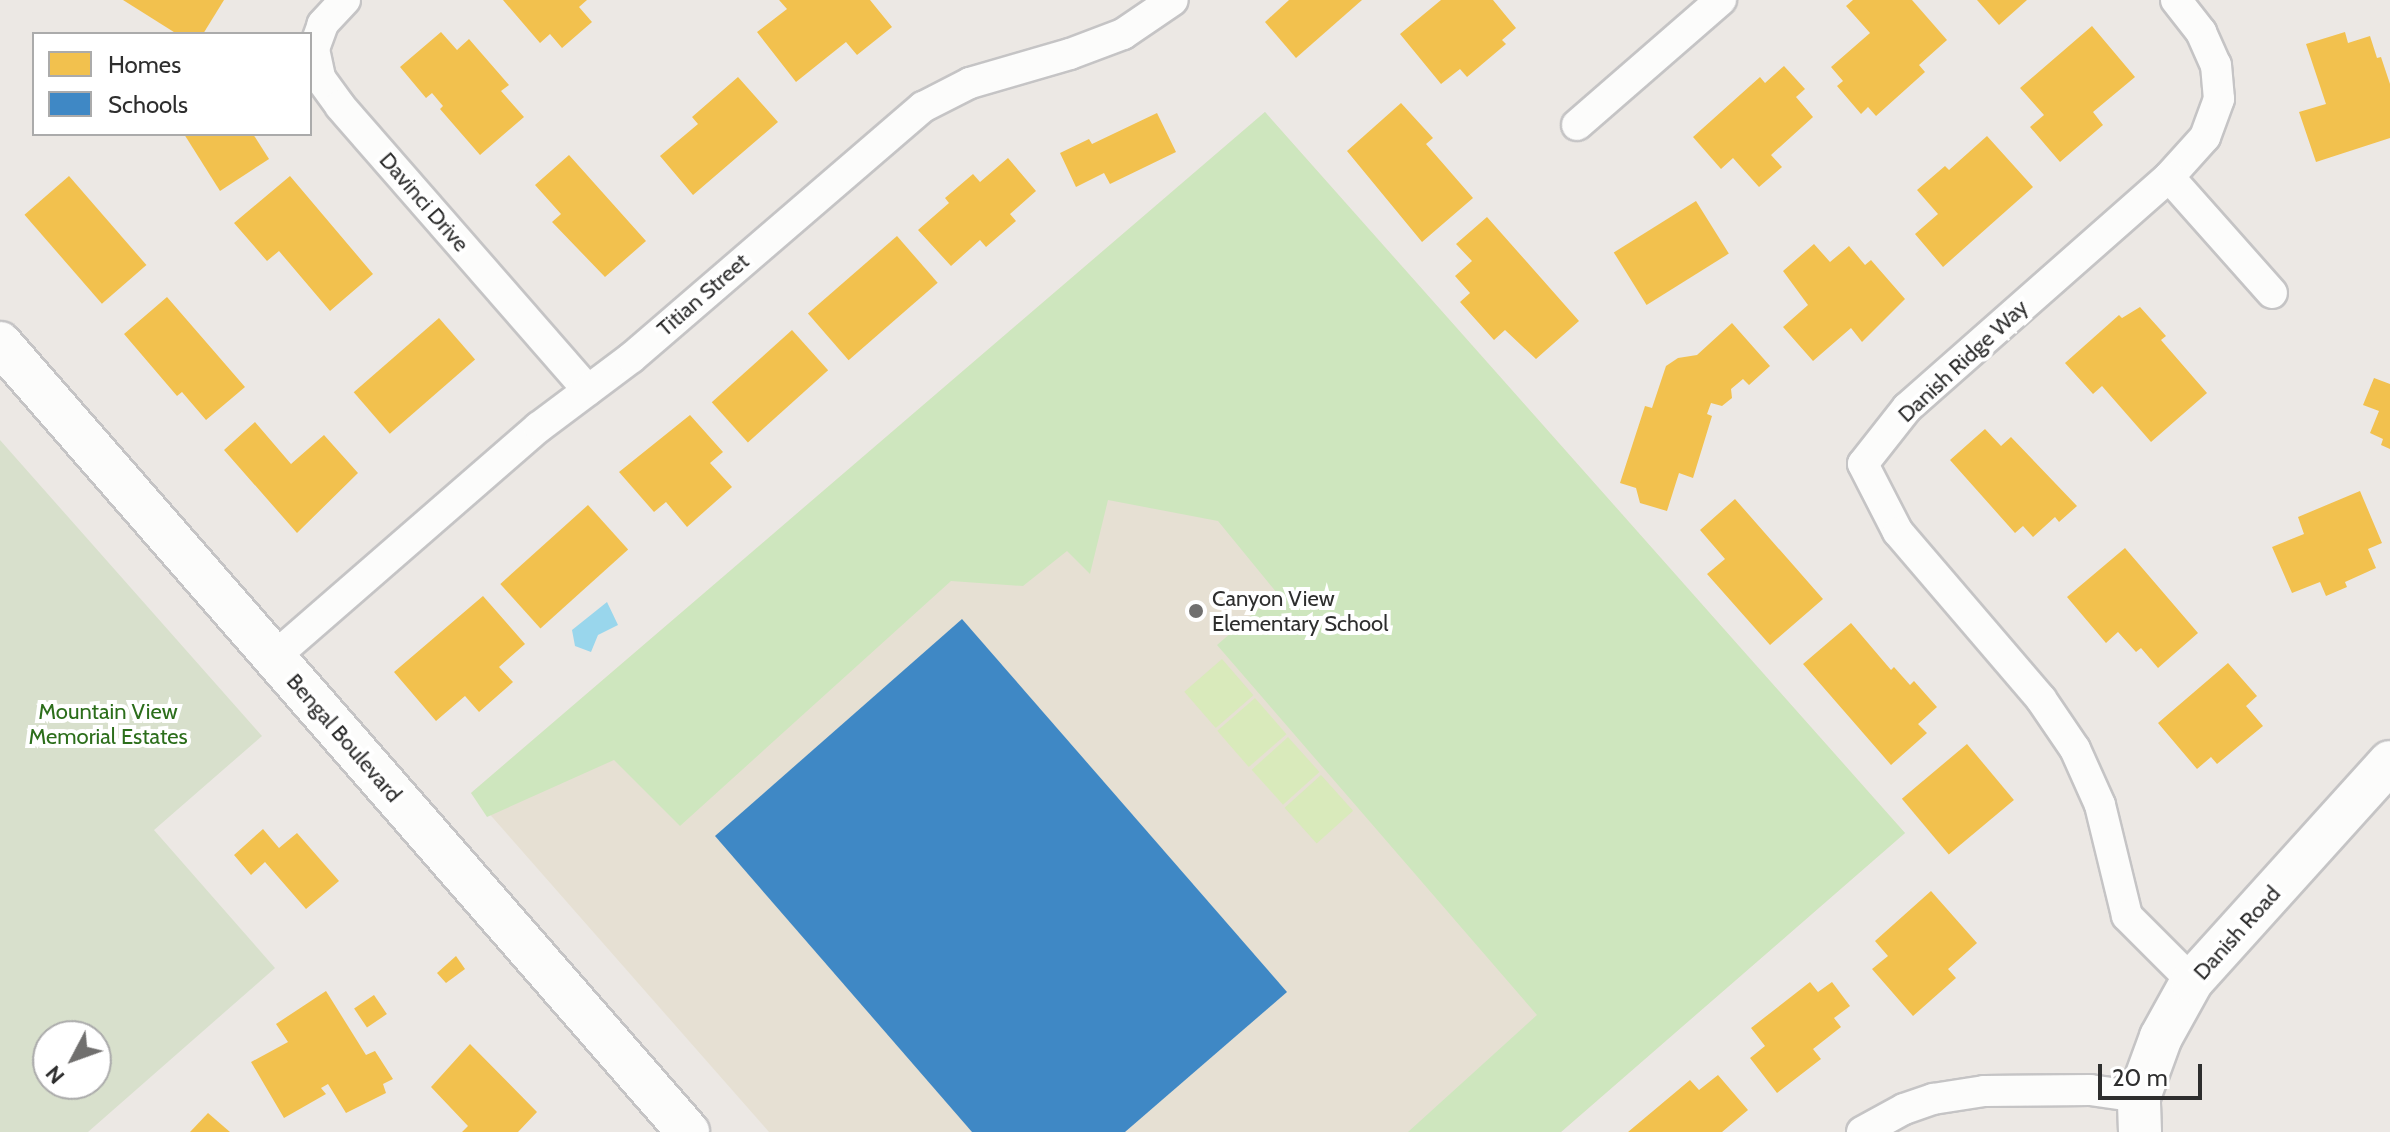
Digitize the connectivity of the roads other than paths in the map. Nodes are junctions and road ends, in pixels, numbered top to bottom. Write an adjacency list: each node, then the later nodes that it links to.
1 (345, 0): 9 (street, Davinci Drive)
2 (1173, 0): 9 (street, Titian Street)
3 (1721, 0): 5 (street)
4 (2176, 0): 6 (street, Danish Ridge Way)
5 (1577, 125)
6 (2169, 177): 7 (street); 12 (street, Danish Ridge Way)
7 (2272, 293)
8 (0, 343): 10 (main road, Bengal Boulevard)
9 (588, 390): 10 (street, Titian Street)
10 (273, 658): 14 (main road, Bengal Boulevard)
11 (2390, 762): 12 (main road, Danish Road)
12 (2192, 981): 13 (main road, Danish Road)
13 (2140, 1115): 15 (street)
14 (688, 1132)
15 (1862, 1132)

